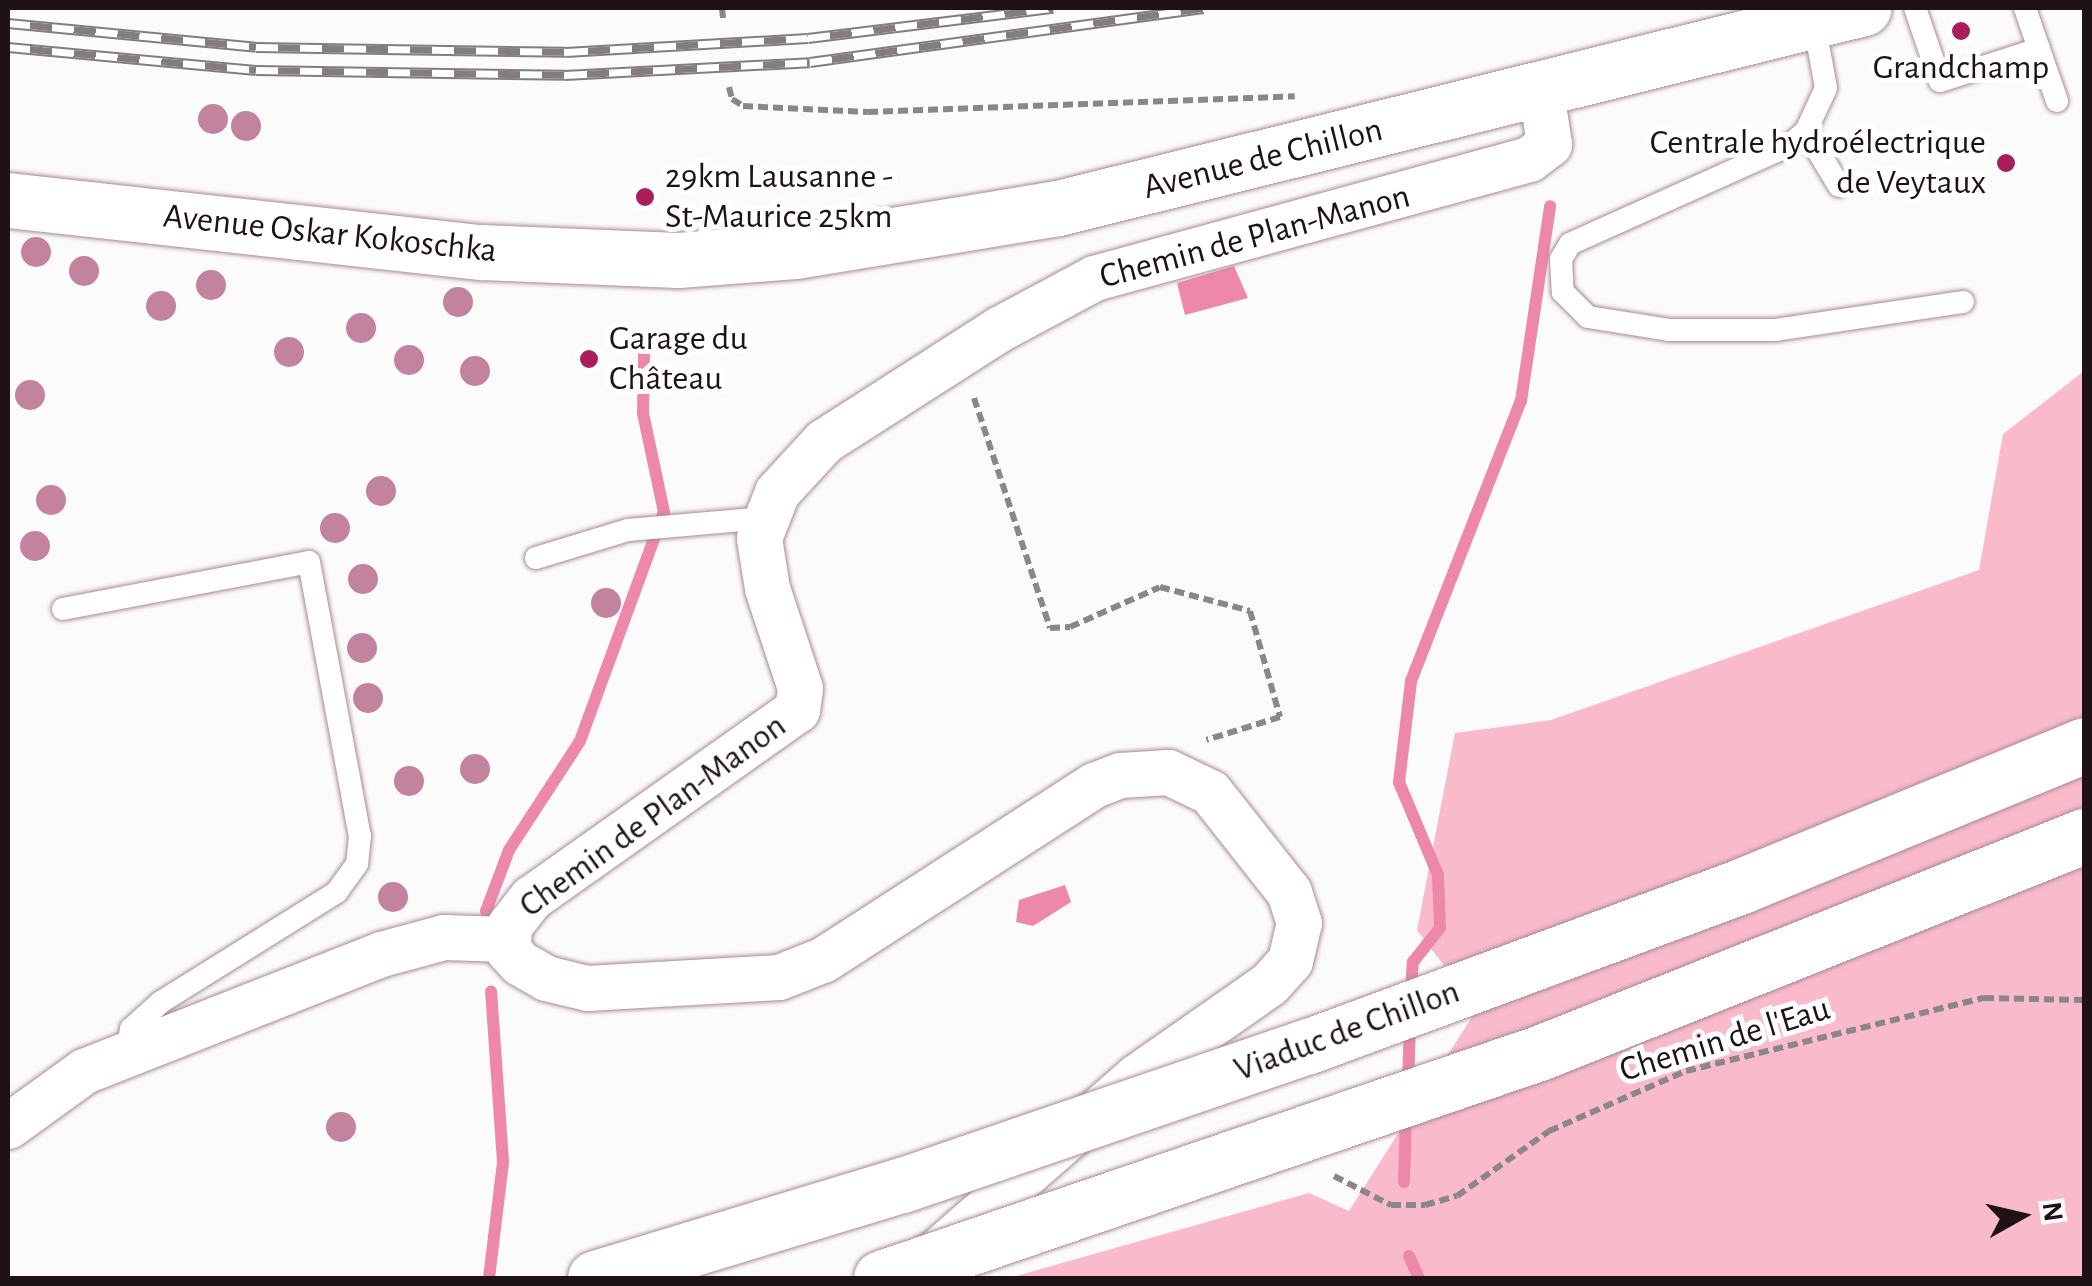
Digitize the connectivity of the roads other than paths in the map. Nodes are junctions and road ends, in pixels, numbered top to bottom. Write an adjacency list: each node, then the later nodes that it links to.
1 (1915, 8): 4 (lane)
2 (2025, 8): 4 (lane)
3 (1839, 15): 5 (main road, Avenue de Chillon); 7 (lane)
4 (2039, 49): 6 (lane)
5 (1541, 92): 10 (main road, Avenue de Chillon); 12 (street, Chemin de Plan-Manon)
6 (2056, 101)
7 (1806, 131): 8 (lane); 11 (lane)
8 (1839, 186)
9 (8, 200): 10 (main road, Avenue Oskar Kokoschka)
10 (652, 259)
11 (1963, 302)
12 (765, 518): 13 (lane); 17 (street, Chemin de Plan-Manon)
13 (536, 558)
14 (63, 609): 18 (lane)
15 (2084, 745): 20 (main road, Viaduc de Chillon, bridge)
16 (2084, 836): 21 (main road, bridge)
17 (506, 939): 18 (street); 22 (street, Chemin de Plan-Manon)
18 (126, 1053): 19 (street)
19 (8, 1126)
20 (594, 1278)
21 (881, 1278)
22 (906, 1278)

